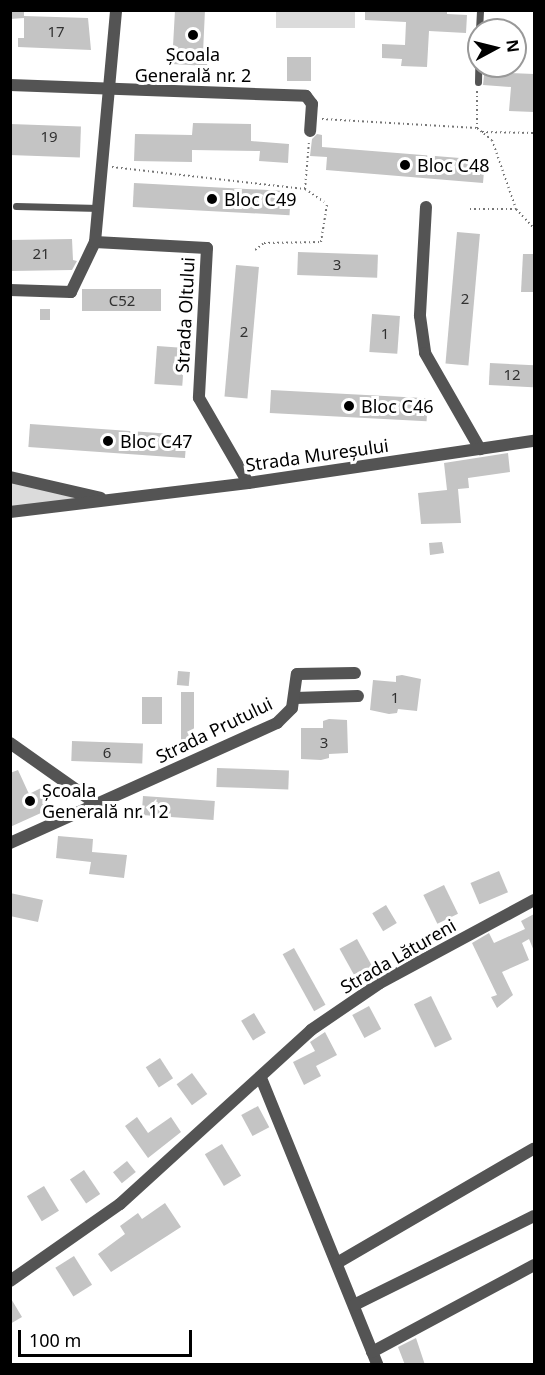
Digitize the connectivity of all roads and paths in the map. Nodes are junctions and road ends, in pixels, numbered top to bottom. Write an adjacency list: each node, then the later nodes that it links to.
1 (116, 10): 5 (street)
2 (478, 78): 3 (lane)
3 (478, 82): 7 (path)
4 (10, 85): 5 (street)
5 (110, 90): 6 (street); 10 (street)
6 (310, 124): 7 (path); 11 (path)
7 (477, 128): 8 (path)
8 (482, 132): 9 (path); 16 (path)
9 (534, 133)
10 (103, 165): 11 (path); 14 (street)
11 (304, 189): 19 (path)
12 (16, 206): 14 (lane)
13 (426, 207): 22 (street)
14 (99, 208): 18 (street)
15 (470, 209): 16 (path)
16 (516, 209): 17 (path)
17 (534, 228)
18 (95, 242): 20 (street); 24 (street, Strada Oltului)
19 (255, 250)
20 (10, 290)
21 (534, 441): 22 (street, Strada Mureșului)
22 (480, 449): 24 (street, Strada Mureșului)
23 (10, 477): 25 (street, Strada Mureșului)
24 (248, 483): 25 (street, Strada Mureșului)
25 (105, 499): 26 (street, Strada Mureșului)
26 (10, 512)
27 (356, 672): 29 (street, Strada Prutului)
28 (358, 696): 29 (street)
29 (295, 698): 31 (street, Strada Prutului)
30 (10, 743): 31 (street)
31 (98, 805): 32 (street, Strada Prutului)
32 (10, 843)
33 (534, 900): 34 (street, Strada Lătureni)
34 (261, 1078): 37 (street); 39 (street, Strada Lătureni)
35 (533, 1149): 37 (street)
36 (534, 1216): 40 (street)
37 (337, 1263): 40 (street)
38 (534, 1265): 41 (street)
39 (10, 1281)
40 (354, 1305): 41 (street)
41 (372, 1352): 42 (street)
42 (377, 1365)

